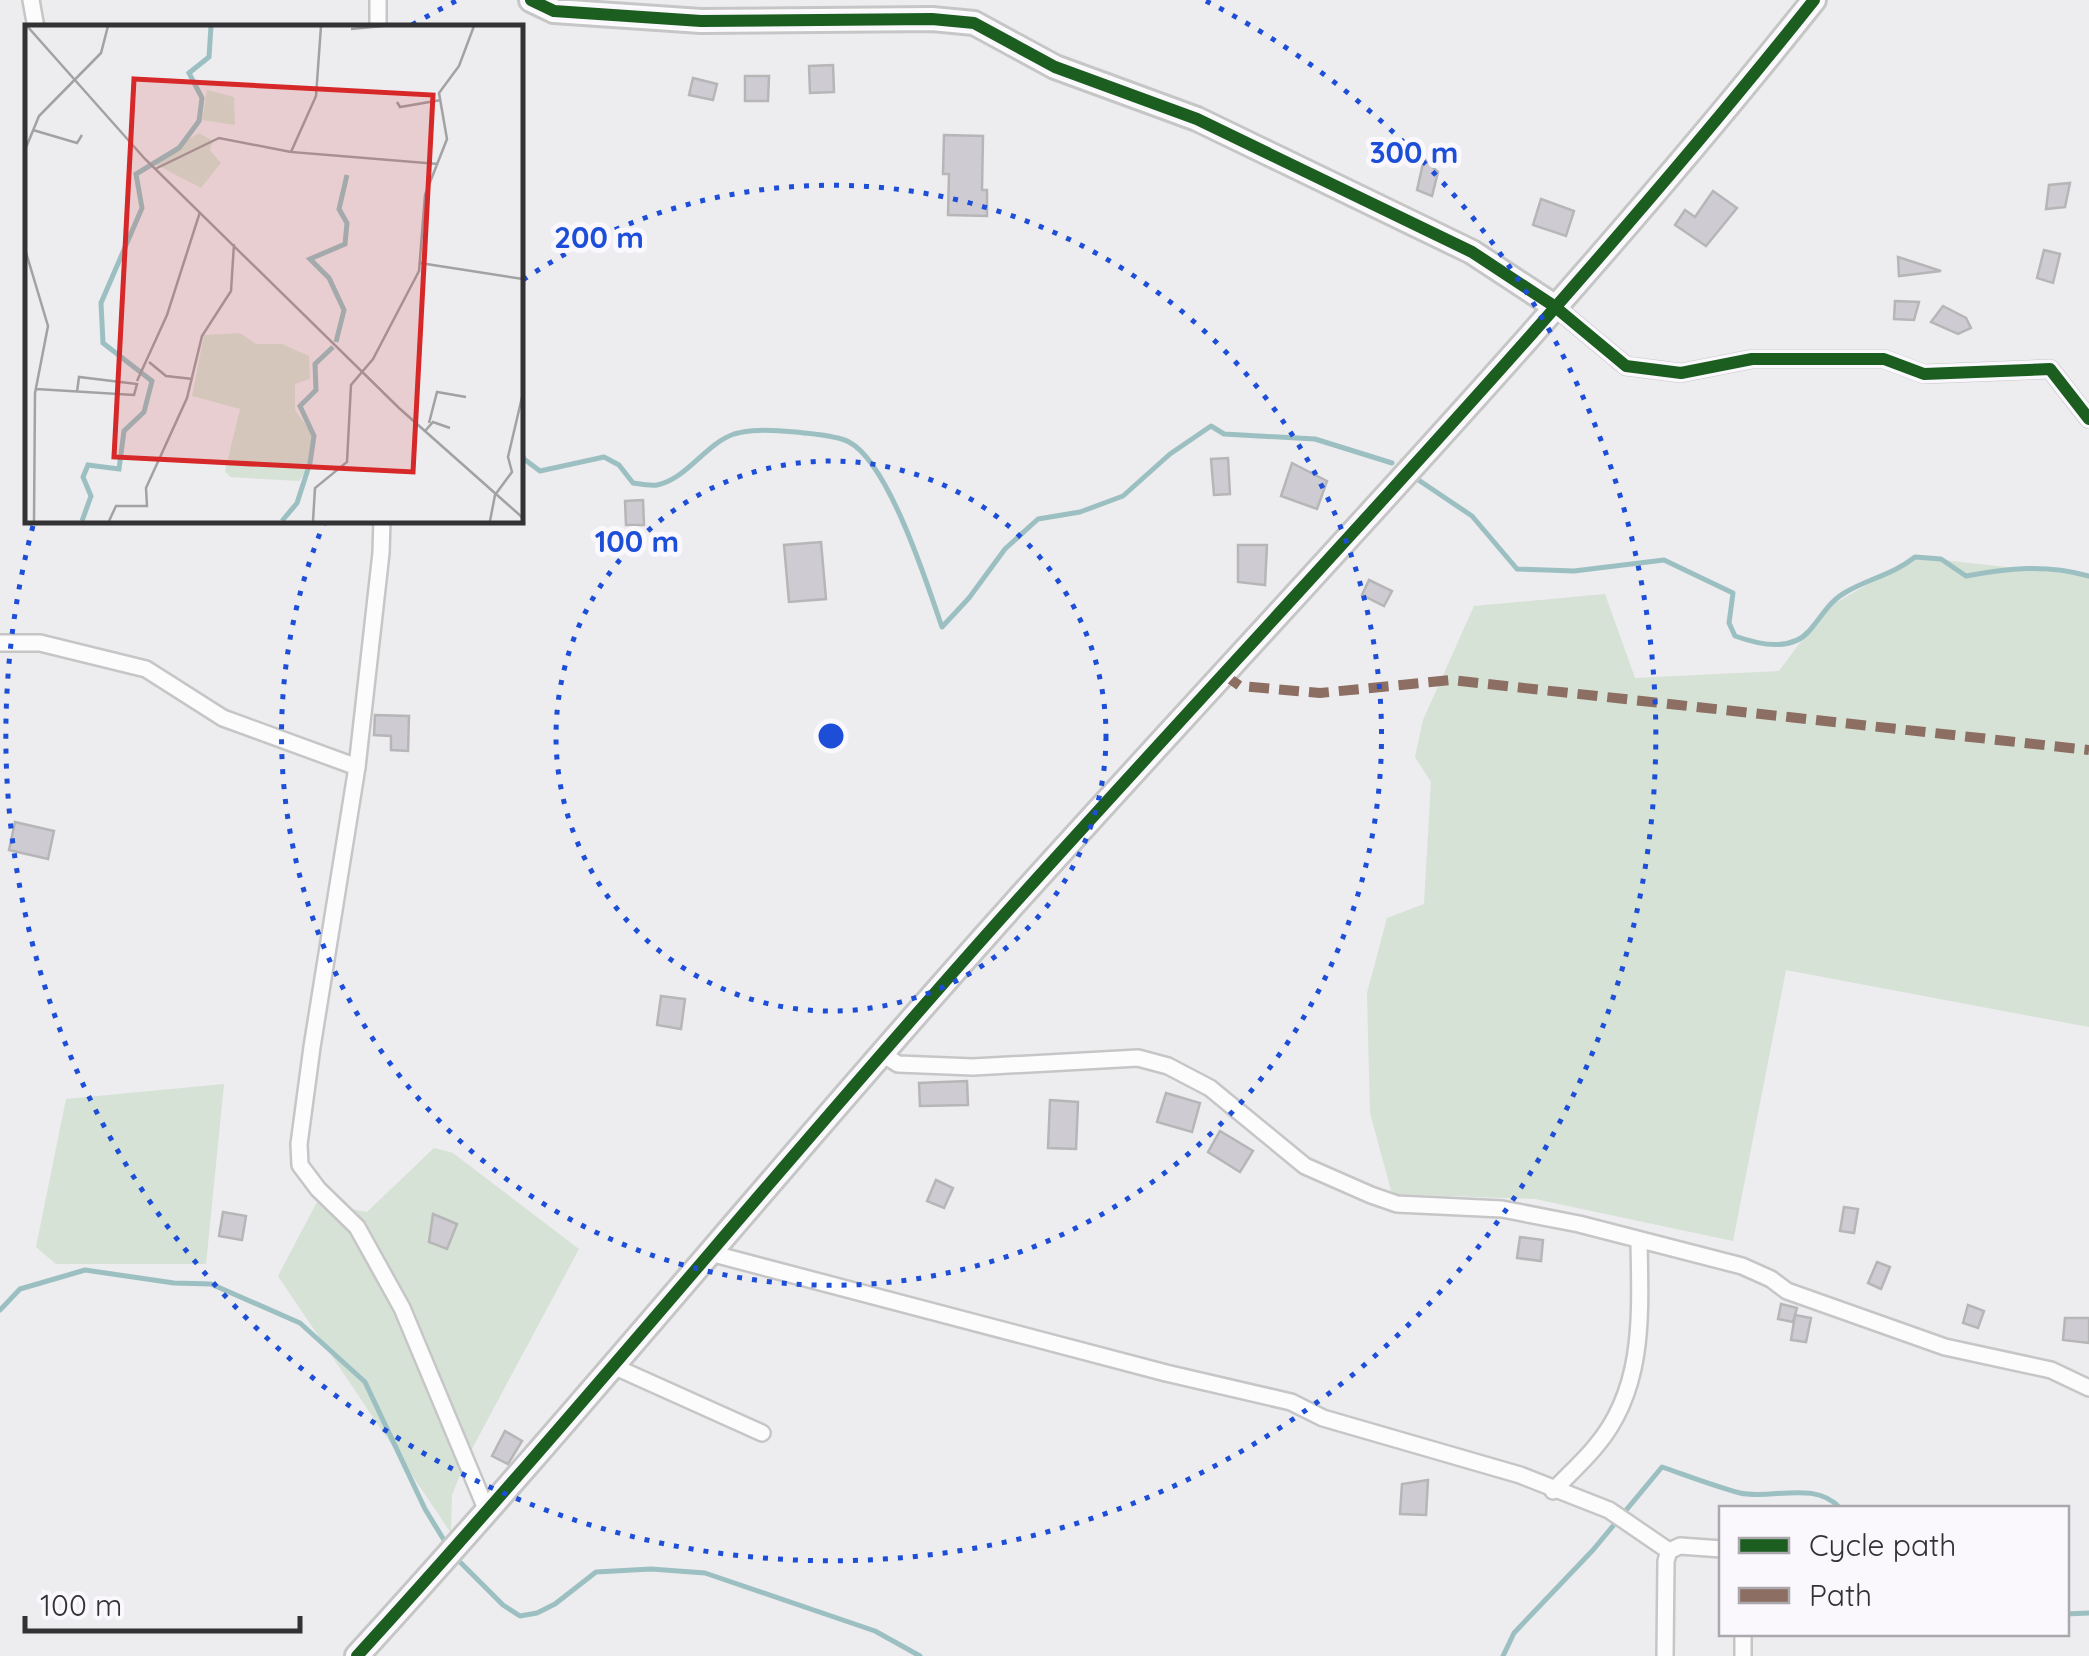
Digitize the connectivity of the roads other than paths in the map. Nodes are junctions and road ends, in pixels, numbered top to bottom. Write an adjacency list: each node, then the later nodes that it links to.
1 (31, 0): 5 (street)
2 (531, 0): 4 (street)
3 (1814, 0): 6 (street)
4 (932, 10): 6 (street)
5 (35, 25)
6 (1554, 306): 7 (street); 11 (street)
7 (2089, 418)
8 (382, 522): 10 (street)
9 (0, 643): 10 (street)
10 (358, 768): 18 (street)
11 (881, 1053): 12 (street); 13 (street)
12 (1639, 1240): 15 (street); 17 (street)
13 (710, 1253): 14 (street); 17 (street)
14 (614, 1366): 16 (street); 18 (street)
15 (2089, 1388)
16 (762, 1433)
17 (1553, 1490): 20 (street)
18 (487, 1510): 21 (street)
19 (1719, 1549): 20 (street)
20 (1669, 1552): 22 (street)
21 (357, 1656)
22 (1665, 1656)

